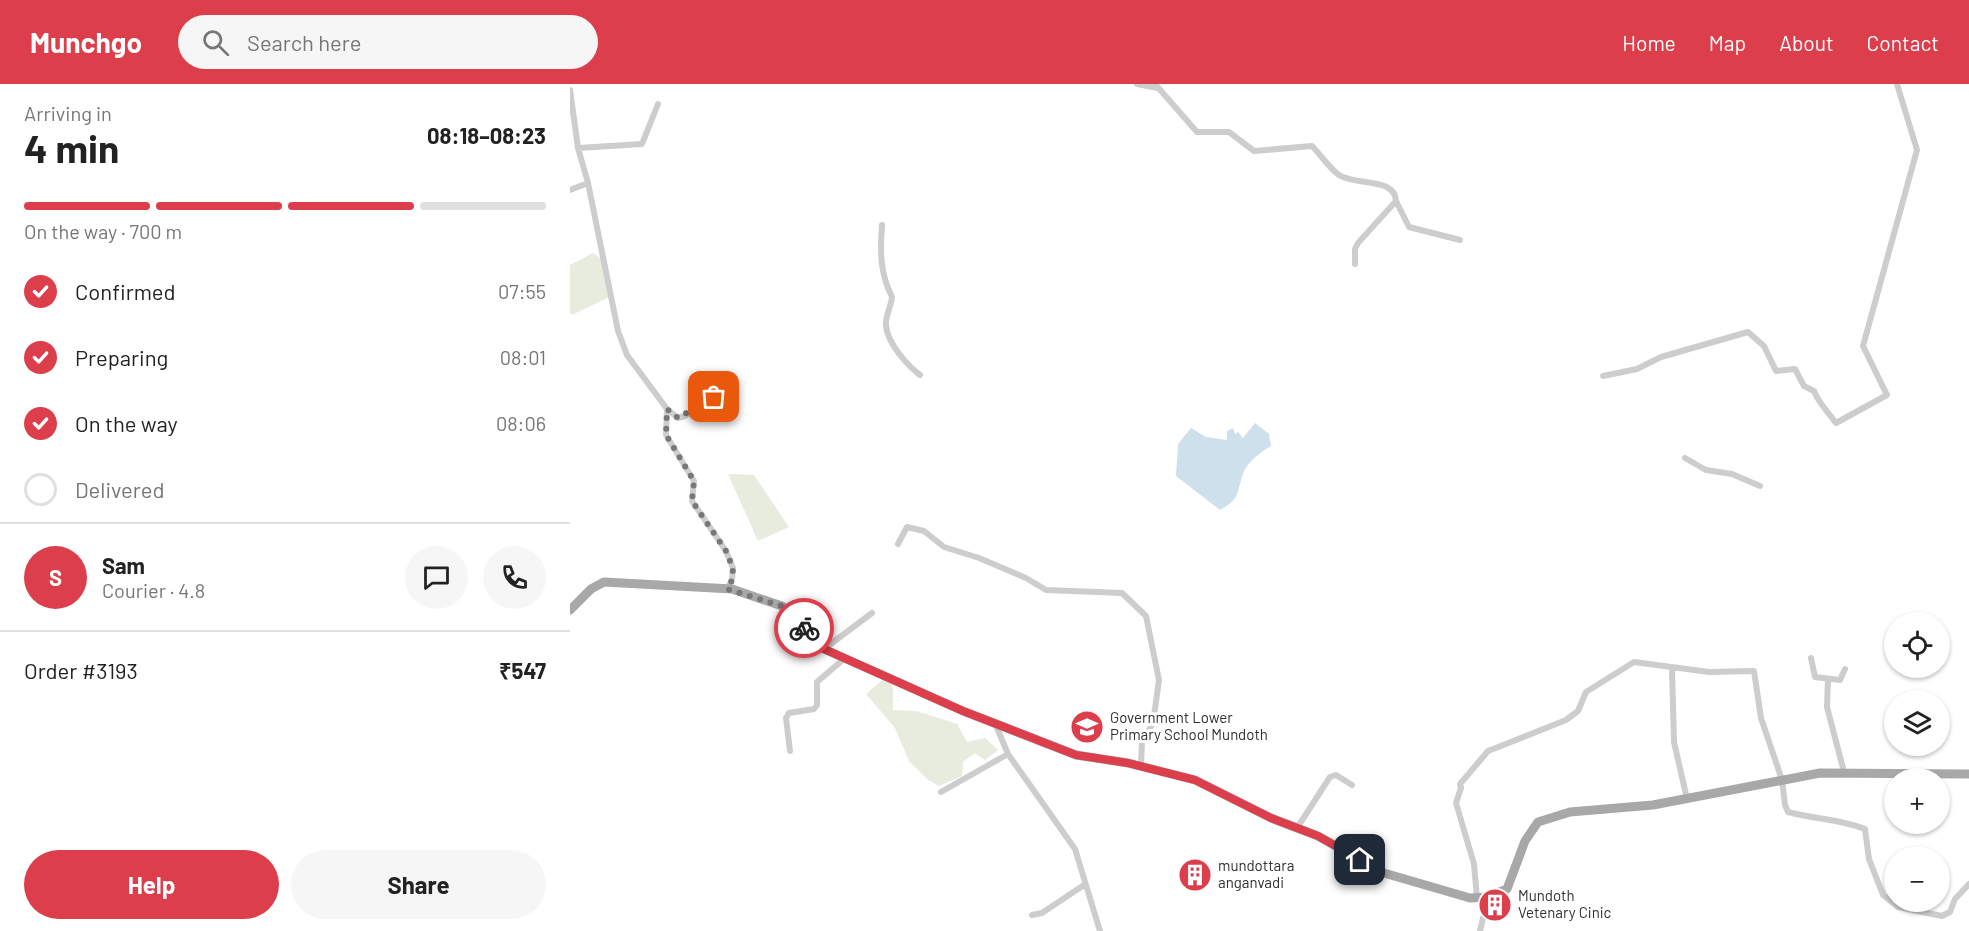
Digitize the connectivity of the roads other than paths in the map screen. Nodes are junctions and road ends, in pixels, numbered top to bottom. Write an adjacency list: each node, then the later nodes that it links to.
1 (1137, 84): 3 (street)
2 (1897, 84): 14 (street)
3 (1157, 86): 9 (street)
4 (570, 90): 6 (street)
5 (658, 104): 6 (street)
6 (578, 147): 7 (street)
7 (588, 183): 8 (street); 16 (street)
8 (570, 190)
9 (1396, 201): 11 (street); 12 (street)
10 (882, 225): 13 (street)
11 (1460, 240)
12 (1355, 264)
13 (920, 375)
14 (1603, 376)
15 (728, 387): 16 (street)
16 (667, 409): 20 (street)
17 (1685, 458): 18 (street)
18 (1760, 486)
19 (898, 544): 32 (street)
20 (727, 589): 21 (main road); 23 (main road)
21 (570, 610)
22 (872, 613): 23 (street)
23 (824, 649): 24 (main road)
24 (845, 658): 29 (main road); 30 (street)
25 (1811, 658): 28 (street)
26 (1671, 669): 35 (street); 38 (street); 43 (street)
27 (1845, 669): 28 (street)
28 (1828, 680): 33 (street)
29 (995, 723): 31 (street); 32 (main road)
30 (790, 751)
31 (1008, 754): 37 (street); 41 (street)
32 (1141, 766): 39 (main road)
33 (1844, 772): 34 (main road); 35 (main road)
34 (1969, 774)
35 (1782, 780): 38 (main road); 40 (street)
36 (1352, 785): 39 (street)
37 (941, 792)
38 (1687, 798): 42 (main road)
39 (1297, 828): 43 (main road)
40 (1969, 884)
41 (1084, 885): 44 (street); 45 (street)
42 (1488, 897): 43 (main road); 46 (street)
43 (1477, 898)
44 (1032, 915)
45 (1100, 931)
46 (1480, 931)

